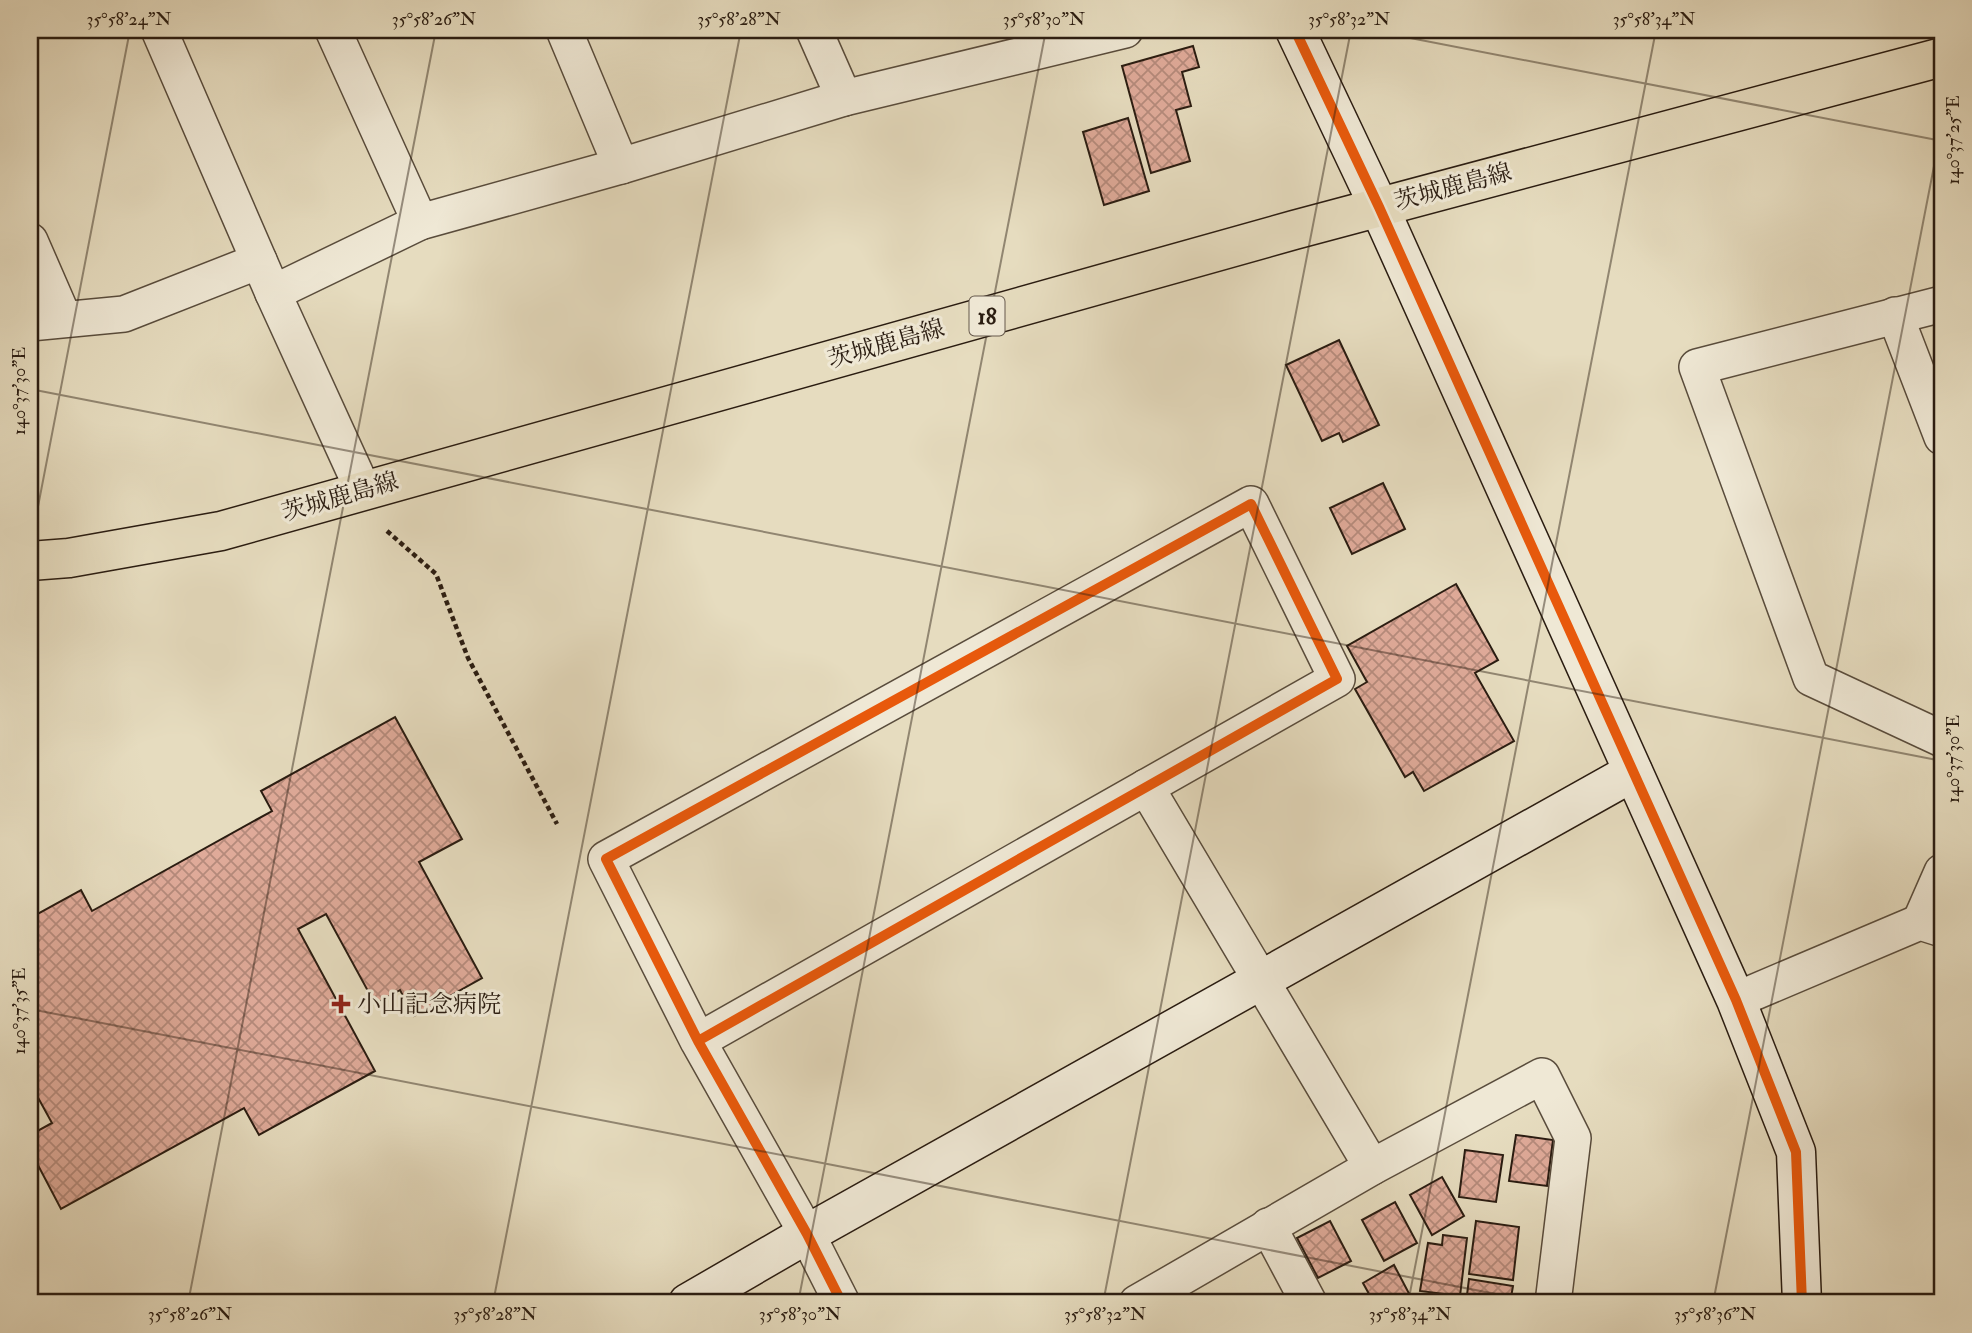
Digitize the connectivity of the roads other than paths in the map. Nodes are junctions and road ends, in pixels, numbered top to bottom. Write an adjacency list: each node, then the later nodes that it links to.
1 (159, 30): 14 (street)
2 (333, 30): 12 (street)
3 (564, 30): 10 (street)
4 (814, 30): 9 (street)
5 (1125, 30): 7 (street)
6 (1295, 30): 11 (street)
7 (1035, 41): 9 (street)
8 (1942, 57): 11 (main road, 茨城鹿島線 / 18)
9 (844, 98): 10 (street)
10 (621, 166): 12 (street)
11 (1378, 207): 21 (main road, 茨城鹿島線 / 18); 24 (street)
12 (420, 222): 15 (street)
13 (30, 241): 18 (street)
14 (259, 261): 15 (street); 18 (street)
15 (273, 293): 21 (street)
16 (1942, 303): 17 (street)
17 (1895, 316): 20 (street); 23 (street)
18 (64, 319): 19 (street)
19 (30, 323)
20 (1942, 437)
21 (363, 490): 22 (main road, 茨城鹿島線 / 18)
22 (30, 561)
23 (1942, 739)
24 (1633, 772): 28 (street); 29 (street)
25 (1146, 787): 28 (street); 30 (street); 30 (street)
26 (1942, 872): 27 (street)
27 (1931, 926): 29 (street)
28 (1260, 980): 31 (street); 33 (street)
29 (1736, 1000): 39 (street)
30 (698, 1041): 33 (street)
31 (1372, 1167): 32 (street); 38 (street)
32 (1268, 1226): 36 (street); 37 (street)
33 (807, 1234): 34 (street); 35 (street)
34 (688, 1303)
35 (842, 1303)
36 (1137, 1303)
37 (1309, 1303)
38 (1553, 1303)
39 (1802, 1303)

